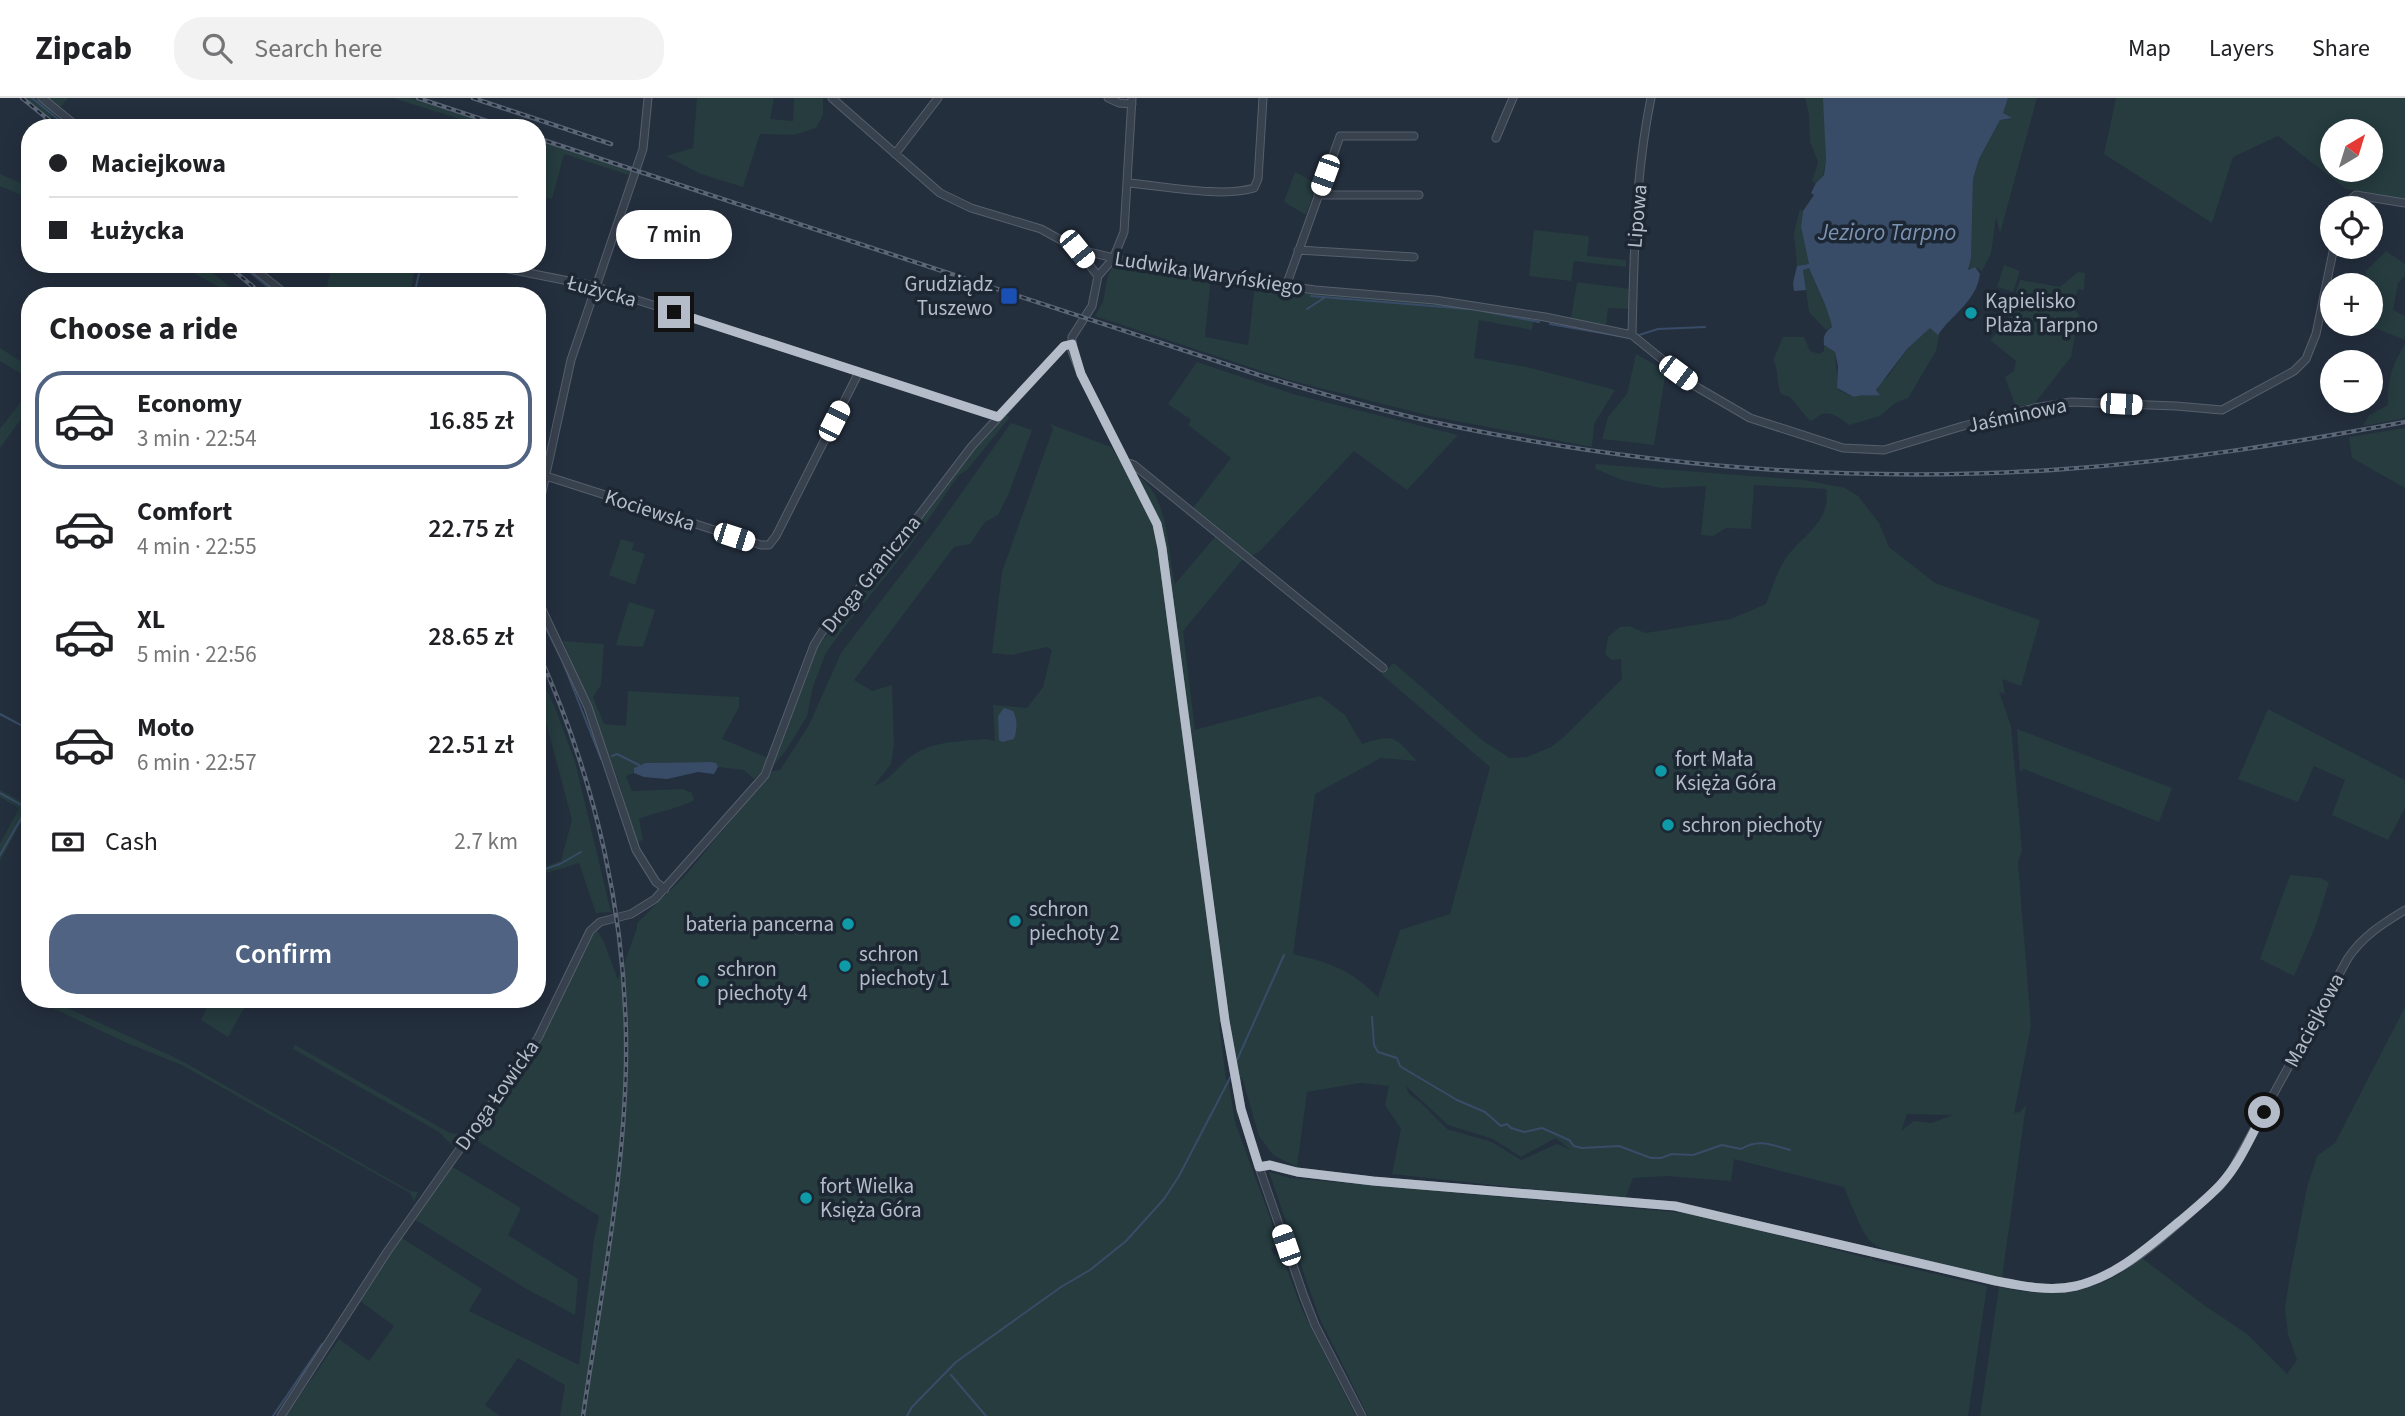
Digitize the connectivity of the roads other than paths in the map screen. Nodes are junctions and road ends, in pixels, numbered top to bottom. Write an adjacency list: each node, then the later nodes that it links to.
1 (42, 98): 10 (street)
2 (648, 98): 27 (street)
3 (832, 98): 13 (street, Ludwika Waryńskiego)
4 (938, 98): 13 (street)
5 (1108, 98): 9 (street)
6 (1263, 98): 14 (street)
7 (1513, 98): 12 (street)
8 (1651, 98): 30 (street, Lipowa)
9 (1132, 101): 14 (street, Droga Graniczna)
10 (68, 119)
11 (1414, 136): 15 (street)
12 (1496, 138)
13 (895, 154): 19 (street, Ludwika Waryńskiego)
14 (1129, 183): 22 (street, Droga Graniczna)
15 (1318, 195): 16 (street); 20 (street)
16 (1419, 195)
17 (2383, 199): 18 (street)
18 (2405, 203)
19 (1077, 249): 22 (street, Ludwika Waryńskiego); 26 (street)
20 (1298, 250): 21 (street); 28 (street)
21 (1414, 257)
22 (1113, 259): 26 (street, Droga Graniczna); 28 (street, Ludwika Waryńskiego)
23 (2332, 259): 30 (street, Jaśminowa)
24 (259, 273): 29 (street)
25 (528, 273): 27 (street, Łużycka)
26 (1098, 276): 31 (street, Droga Graniczna)
27 (594, 286): 32 (street, Łużycka); 35 (street)
28 (1286, 286): 30 (street, Ludwika Waryńskiego)
29 (277, 287)
30 (1632, 335)
31 (1072, 344): 33 (street, Droga Graniczna); 34 (street)
32 (859, 372): 33 (street, Łużycka); 35 (street, Kociewska)
33 (998, 417): 38 (street, Droga Graniczna)
34 (1125, 462): 37 (street); 40 (street)
35 (546, 476)
36 (546, 618): 38 (street)
37 (1383, 667)
38 (665, 889): 41 (street, Droga Łowicka)
39 (2405, 910): 40 (street, Maciejkowa)
40 (1259, 1167): 42 (street)
41 (281, 1416)
42 (1362, 1416)

